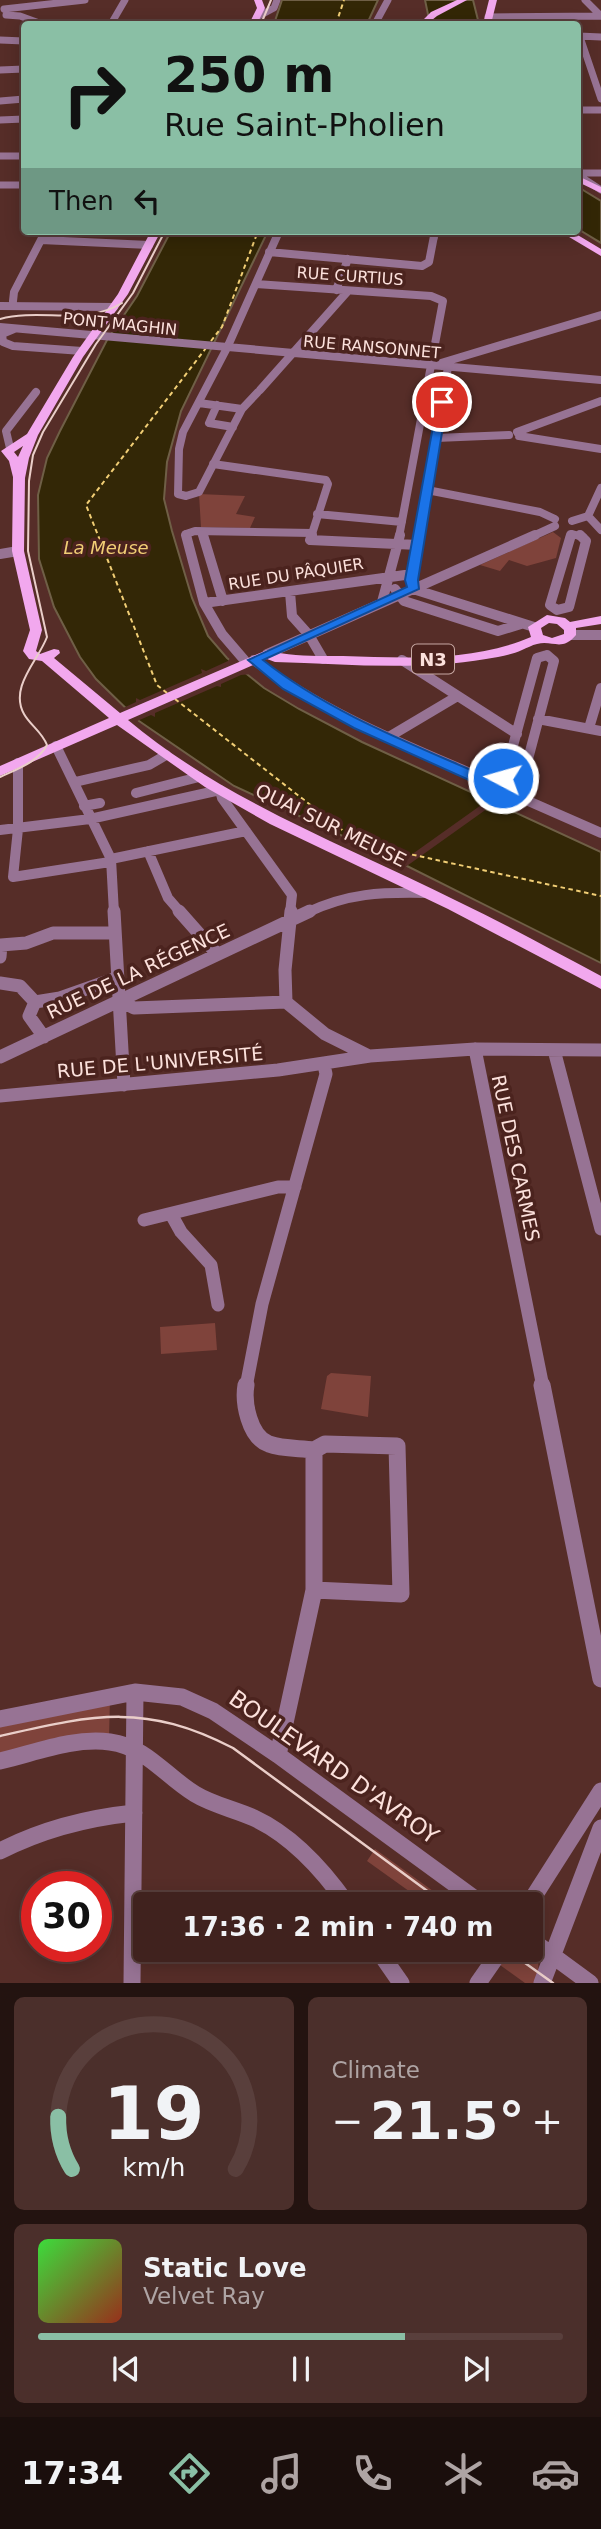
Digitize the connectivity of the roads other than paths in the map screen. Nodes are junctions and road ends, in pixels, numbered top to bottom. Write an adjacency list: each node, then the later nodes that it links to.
1 (85, 0): 9 (street)
2 (125, 0): 15 (street)
3 (277, 0): 11 (street)
4 (388, 0): 16 (street)
5 (463, 0): 17 (main road)
6 (486, 0): 18 (main road)
7 (493, 0): 19 (main road)
8 (585, 0): 13 (street)
9 (57, 1): 10 (street)
10 (3, 10): 14 (street)
11 (258, 11)
12 (572, 16): 13 (street); 20 (street); 21 (street)
13 (601, 16)
14 (34, 21)
15 (113, 21)
16 (377, 21)
17 (427, 21)
18 (487, 21)
19 (487, 21)
20 (501, 21)
21 (574, 21)
22 (581, 34): 23 (street)
23 (601, 37)
24 (0, 40): 25 (street)
25 (21, 41)
26 (581, 42): 30 (street)
27 (21, 69): 28 (street)
28 (0, 70)
29 (583, 71): 30 (street)
30 (592, 71): 32 (street)
31 (21, 99): 33 (street)
32 (601, 99)
33 (0, 101)
34 (581, 110): 35 (street)
35 (601, 110)
36 (21, 119): 37 (street)
37 (0, 120)
38 (0, 156): 39 (street)
39 (21, 156)
40 (601, 173): 41 (street)
41 (581, 176)
42 (581, 178): 45 (main road)
43 (0, 185): 44 (street)
44 (21, 185)
45 (601, 190)
46 (44, 235): 52 (street)
47 (154, 235): 53 (main road)
48 (277, 235): 55 (street)
49 (434, 235): 57 (street)
50 (572, 235): 56 (main road)
51 (575, 235): 54 (main road)
52 (41, 240): 53 (street); 61 (street)
53 (149, 245): 62 (main road)
54 (601, 247)
55 (269, 252): 57 (street); 58 (street)
56 (601, 253)
57 (348, 259): 59 (street)
58 (256, 284): 59 (street, RUE CURTIUS); 68 (street)
59 (335, 290): 60 (street, RUE CURTIUS)
60 (348, 290): 70 (street); 72 (street, RUE CURTIUS)
61 (4, 303): 62 (street)
62 (114, 307): 69 (main road)
63 (598, 316): 64 (street); 71 (street)
64 (601, 326)
65 (0, 327): 66 (street)
66 (21, 328): 67 (street, PONT MAGHIN); 69 (street)
67 (86, 335): 68 (street, PONT MAGHIN)
68 (223, 348): 70 (street, PONT MAGHIN); 78 (street)
69 (82, 351): 85 (main road)
70 (294, 354): 72 (street, RUE RANSONNET); 80 (street)
71 (448, 364): 72 (street, RUE RANSONNET); 73 (street, RUE RANSONNET); 77 (street)
72 (431, 365): 75 (street)
73 (601, 380)
74 (36, 392): 85 (street)
75 (424, 400): 77 (street); 92 (street)
76 (601, 401): 82 (street)
77 (442, 402): 83 (street)
78 (198, 403): 79 (street); 89 (street)
79 (217, 405): 80 (street); 81 (street)
80 (242, 409): 81 (street)
81 (233, 427): 86 (street)
82 (515, 435): 83 (street); 84 (street)
83 (436, 438): 88 (street)
84 (601, 449)
85 (18, 451): 100 (main road)
86 (213, 464): 89 (street); 90 (street)
87 (601, 488): 91 (street)
88 (427, 490): 93 (street); 99 (street)
89 (177, 491)
90 (317, 514): 92 (street); 97 (street)
91 (588, 516): 94 (street); 95 (street)
92 (402, 522): 98 (street)
93 (555, 523): 94 (street); 104 (street)
94 (570, 528): 115 (street); 115 (street)
95 (601, 530)
96 (202, 532): 97 (street); 110 (street); 112 (street)
97 (311, 537): 98 (street)
98 (398, 544): 99 (street); 103 (street)
99 (418, 545): 102 (street)
100 (18, 551): 101 (street); 116 (main road)
101 (0, 554)
102 (412, 574): 103 (street, RUE DU PÂQUIER); 104 (street, RUE DU PÂQUIER); 105 (street)
103 (391, 575): 106 (street, RUE DU PÂQUIER); 107 (street); 111 (street)
104 (434, 579): 105 (street); 109 (street)
105 (413, 589): 107 (street); 108 (street)
106 (290, 592): 110 (street, RUE DU PÂQUIER); 117 (street)
107 (398, 595): 111 (street); 113 (street)
108 (427, 595): 109 (street); 113 (street)
109 (439, 598): 119 (street)
110 (223, 601): 112 (street, RUE DU PÂQUIER)
111 (382, 602): 117 (street)
112 (205, 603): 122 (street)
113 (418, 606): 119 (street)
114 (601, 620): 115 (main road, N3)
115 (564, 623): 118 (street); 119 (main road, N3); 119 (main road, N3)
116 (36, 630): 120 (main road); 120 (main road)
117 (309, 635): 121 (street); 122 (street)
118 (601, 635)
119 (539, 640): 123 (main road, N3); 126 (street); 130 (street)
120 (49, 650): 127 (main road, QUAI SUR MEUSE)
121 (323, 659): 122 (main road, N3); 123 (main road, N3)
122 (252, 660): 127 (main road); 131 (street)
123 (402, 660): 125 (street)
124 (601, 688): 128 (street)
125 (456, 697): 130 (street); 131 (street)
126 (538, 719): 128 (street); 137 (street)
127 (114, 722): 132 (main road); 133 (main road, QUAI SUR MEUSE)
128 (589, 728): 129 (street)
129 (601, 731)
130 (517, 734): 136 (street)
131 (387, 738): 139 (street)
132 (56, 746): 134 (main road); 140 (street)
133 (166, 755): 138 (main road, QUAI SUR MEUSE); 140 (street)
134 (18, 763): 135 (main road); 147 (street)
135 (0, 771)
136 (506, 771): 137 (street); 139 (street)
137 (523, 773): 143 (street)
138 (199, 777): 141 (main road, QUAI SUR MEUSE); 142 (street)
139 (485, 781)
140 (75, 782): 145 (street)
141 (220, 790): 146 (street); 149 (street, QUAI SUR MEUSE); 153 (main road, QUAI SUR MEUSE)
142 (136, 793)
143 (526, 800): 150 (street)
144 (100, 803): 145 (street)
145 (84, 806): 146 (street)
146 (90, 819): 147 (street); 152 (street)
147 (18, 829): 148 (street); 152 (street)
148 (0, 830)
149 (246, 831): 151 (street); 154 (street, QUAI SUR MEUSE)
150 (601, 833)
151 (148, 851): 152 (street); 157 (street)
152 (110, 861): 155 (street)
153 (426, 893): 154 (street); 161 (main road, QUAI SUR MEUSE)
154 (292, 919): 157 (street, RUE DE LA RÉGENCE); 164 (street, QUAI SUR MEUSE)
155 (114, 933): 156 (street); 159 (street)
156 (1, 945): 158 (street)
157 (217, 954): 162 (street, RUE DE LA RÉGENCE)
158 (0, 957)
159 (117, 978): 162 (street); 163 (street)
160 (0, 983): 163 (street)
161 (601, 983)
162 (118, 1000): 164 (street); 165 (street, RUE DE LA RÉGENCE); 172 (street)
163 (35, 1002): 165 (street)
164 (286, 1002): 169 (street)
165 (44, 1037): 170 (street, RUE DE LA RÉGENCE)
166 (475, 1049): 167 (street, RUE DE L'UNIVERSITÉ); 169 (street, RUE DE L'UNIVERSITÉ); 181 (street, RUE DES CARMES)
167 (554, 1050): 168 (street, RUE DE L'UNIVERSITÉ); 177 (street)
168 (601, 1050)
169 (370, 1056): 171 (street, RUE DE L'UNIVERSITÉ)
170 (0, 1057)
171 (324, 1065): 172 (street, RUE DE L'UNIVERSITÉ); 174 (street)
172 (124, 1085): 173 (street, RUE DE L'UNIVERSITÉ)
173 (0, 1096)
174 (295, 1187): 175 (street); 179 (street)
175 (171, 1214): 176 (street); 178 (street)
176 (144, 1220)
177 (601, 1229)
178 (218, 1305)
179 (314, 1450): 180 (street); 180 (street)
180 (314, 1590): 185 (street)
181 (601, 1679)
182 (135, 1692): 183 (street, BOULEVARD D'AVROY); 184 (street); 185 (street, BOULEVARD D'AVROY)
183 (0, 1719)
184 (136, 1748): 186 (street); 188 (street); 191 (street)
185 (278, 1755): 192 (street, BOULEVARD D'AVROY)
186 (0, 1761)
187 (601, 1791): 193 (street)
188 (134, 1813): 190 (street); 198 (street)
189 (601, 1829): 195 (street)
190 (0, 1851)
191 (339, 1892)
192 (466, 1892)
193 (537, 1892)
194 (543, 1949): 195 (street)
195 (553, 1956): 201 (street); 202 (street)
196 (386, 1962): 199 (street)
197 (492, 1962): 200 (street)
198 (132, 1983)
199 (401, 1983)
200 (478, 1983)
201 (542, 1983)
202 (590, 1983)

